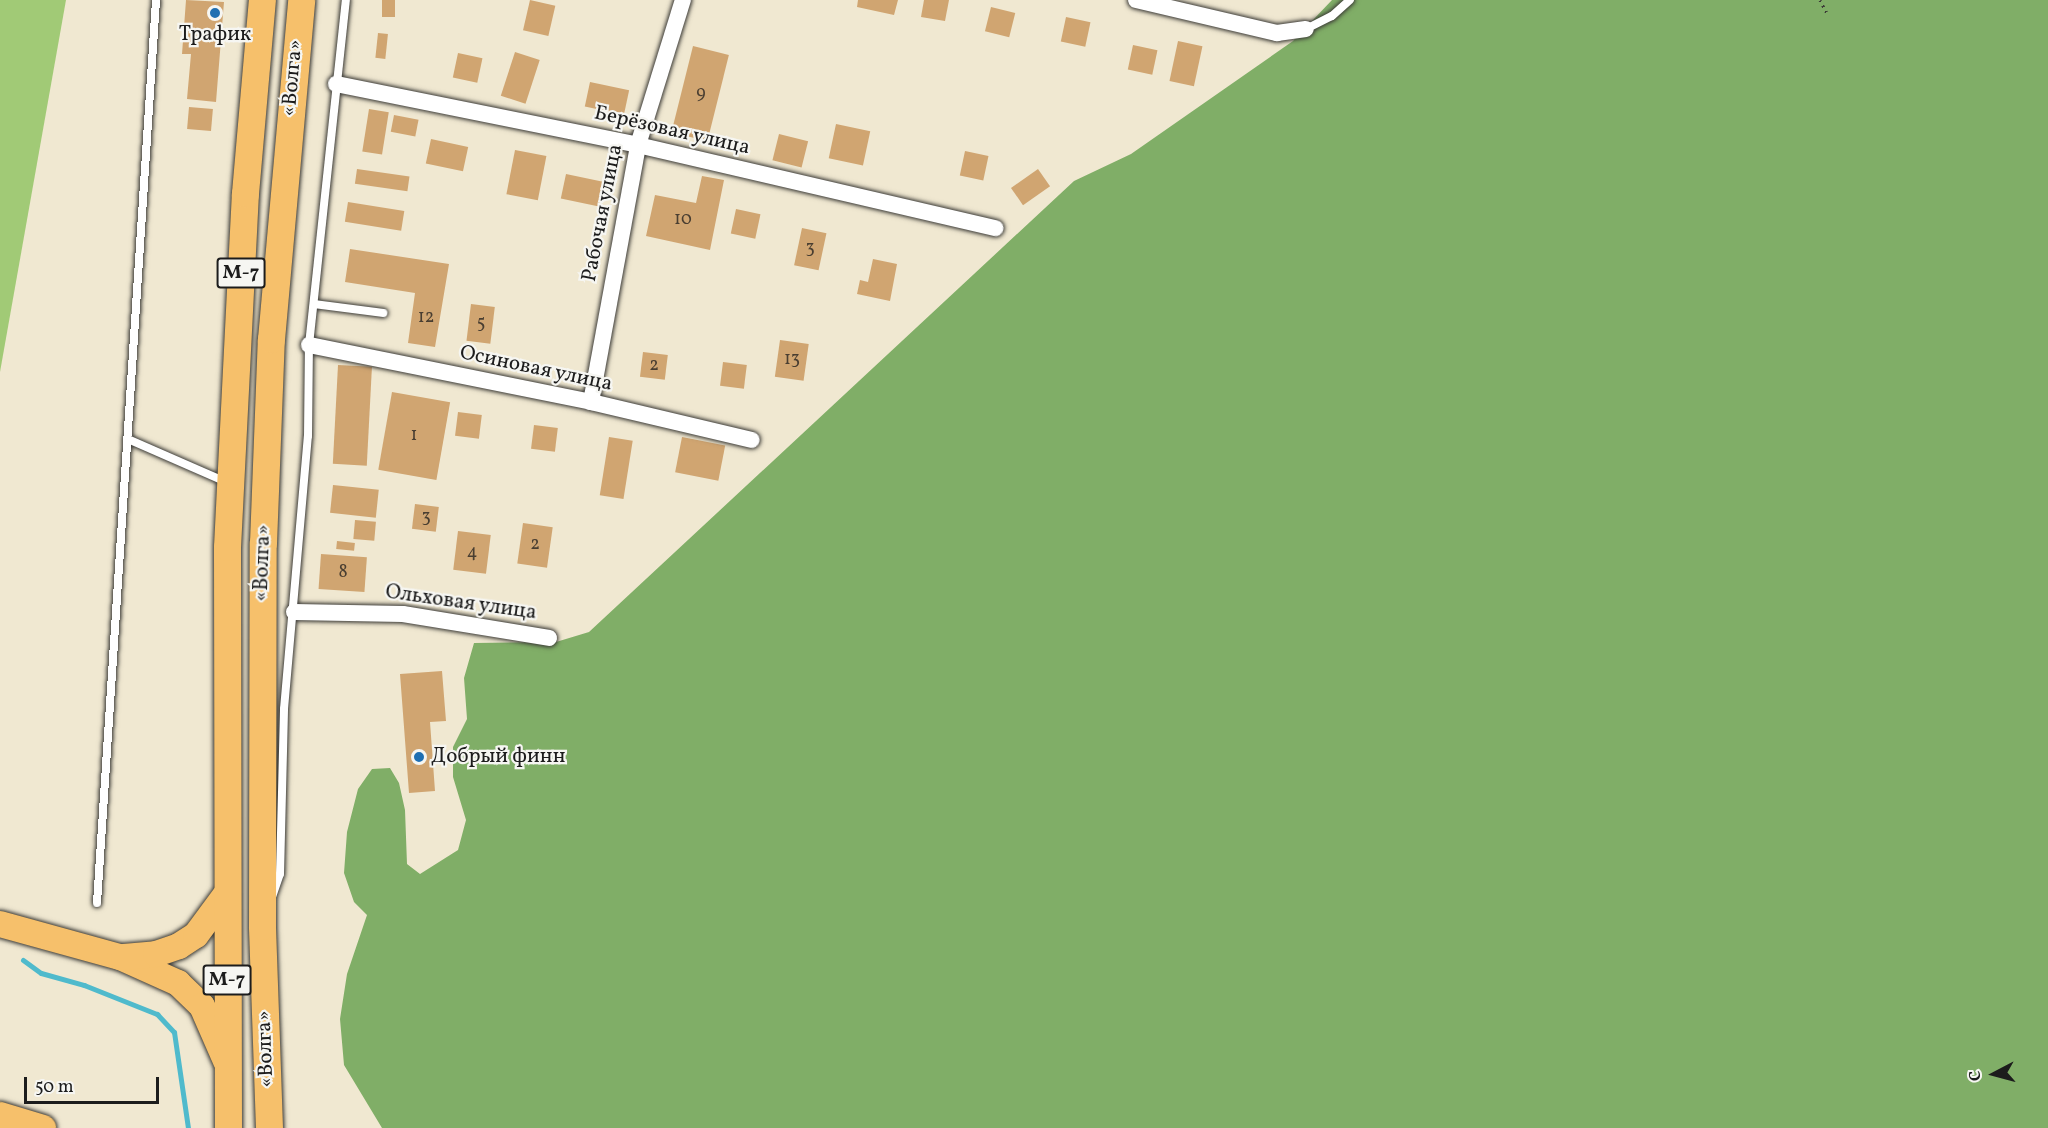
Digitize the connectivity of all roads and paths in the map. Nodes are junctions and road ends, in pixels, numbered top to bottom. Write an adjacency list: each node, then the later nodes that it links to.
1 (156, 0): 18 (lane)
2 (262, 0): 20 (highway, «Волга» / М-7)
3 (301, 0): 26 (highway, «Волга» / М-7)
4 (346, 0): 11 (lane)
5 (683, 0): 12 (street, Рабочая улица)
6 (1136, 0): 10 (street)
7 (1350, 0): 10 (lane)
8 (1820, 0): 9 (path)
9 (1827, 13)
10 (1306, 29)
11 (336, 84): 12 (street, Берёзовая улица); 14 (lane)
12 (638, 145): 13 (street, Берёзовая улица); 17 (street, Рабочая улица)
13 (996, 228)
14 (314, 304): 15 (lane); 16 (lane)
15 (383, 313)
16 (309, 345): 17 (street, Осиновая улица); 21 (lane)
17 (591, 402): 19 (street, Осиновая улица)
18 (130, 440): 20 (lane); 24 (lane)
19 (752, 440)
20 (230, 483): 23 (highway, «Волга» / М-7)
21 (294, 612): 22 (street, Ольховая улица); 26 (lane)
22 (549, 638)
23 (226, 893): 27 (main road); 28 (highway, «Волга» / М-7)
24 (97, 903)
25 (0, 924): 27 (main road)
26 (262, 926): 32 (highway, «Волга» / М-7)
27 (120, 957): 28 (main road)
28 (228, 1067): 31 (highway, «Волга» / М-7)
29 (0, 1115): 30 (main road)
30 (43, 1128)
31 (228, 1128)
32 (269, 1128)

